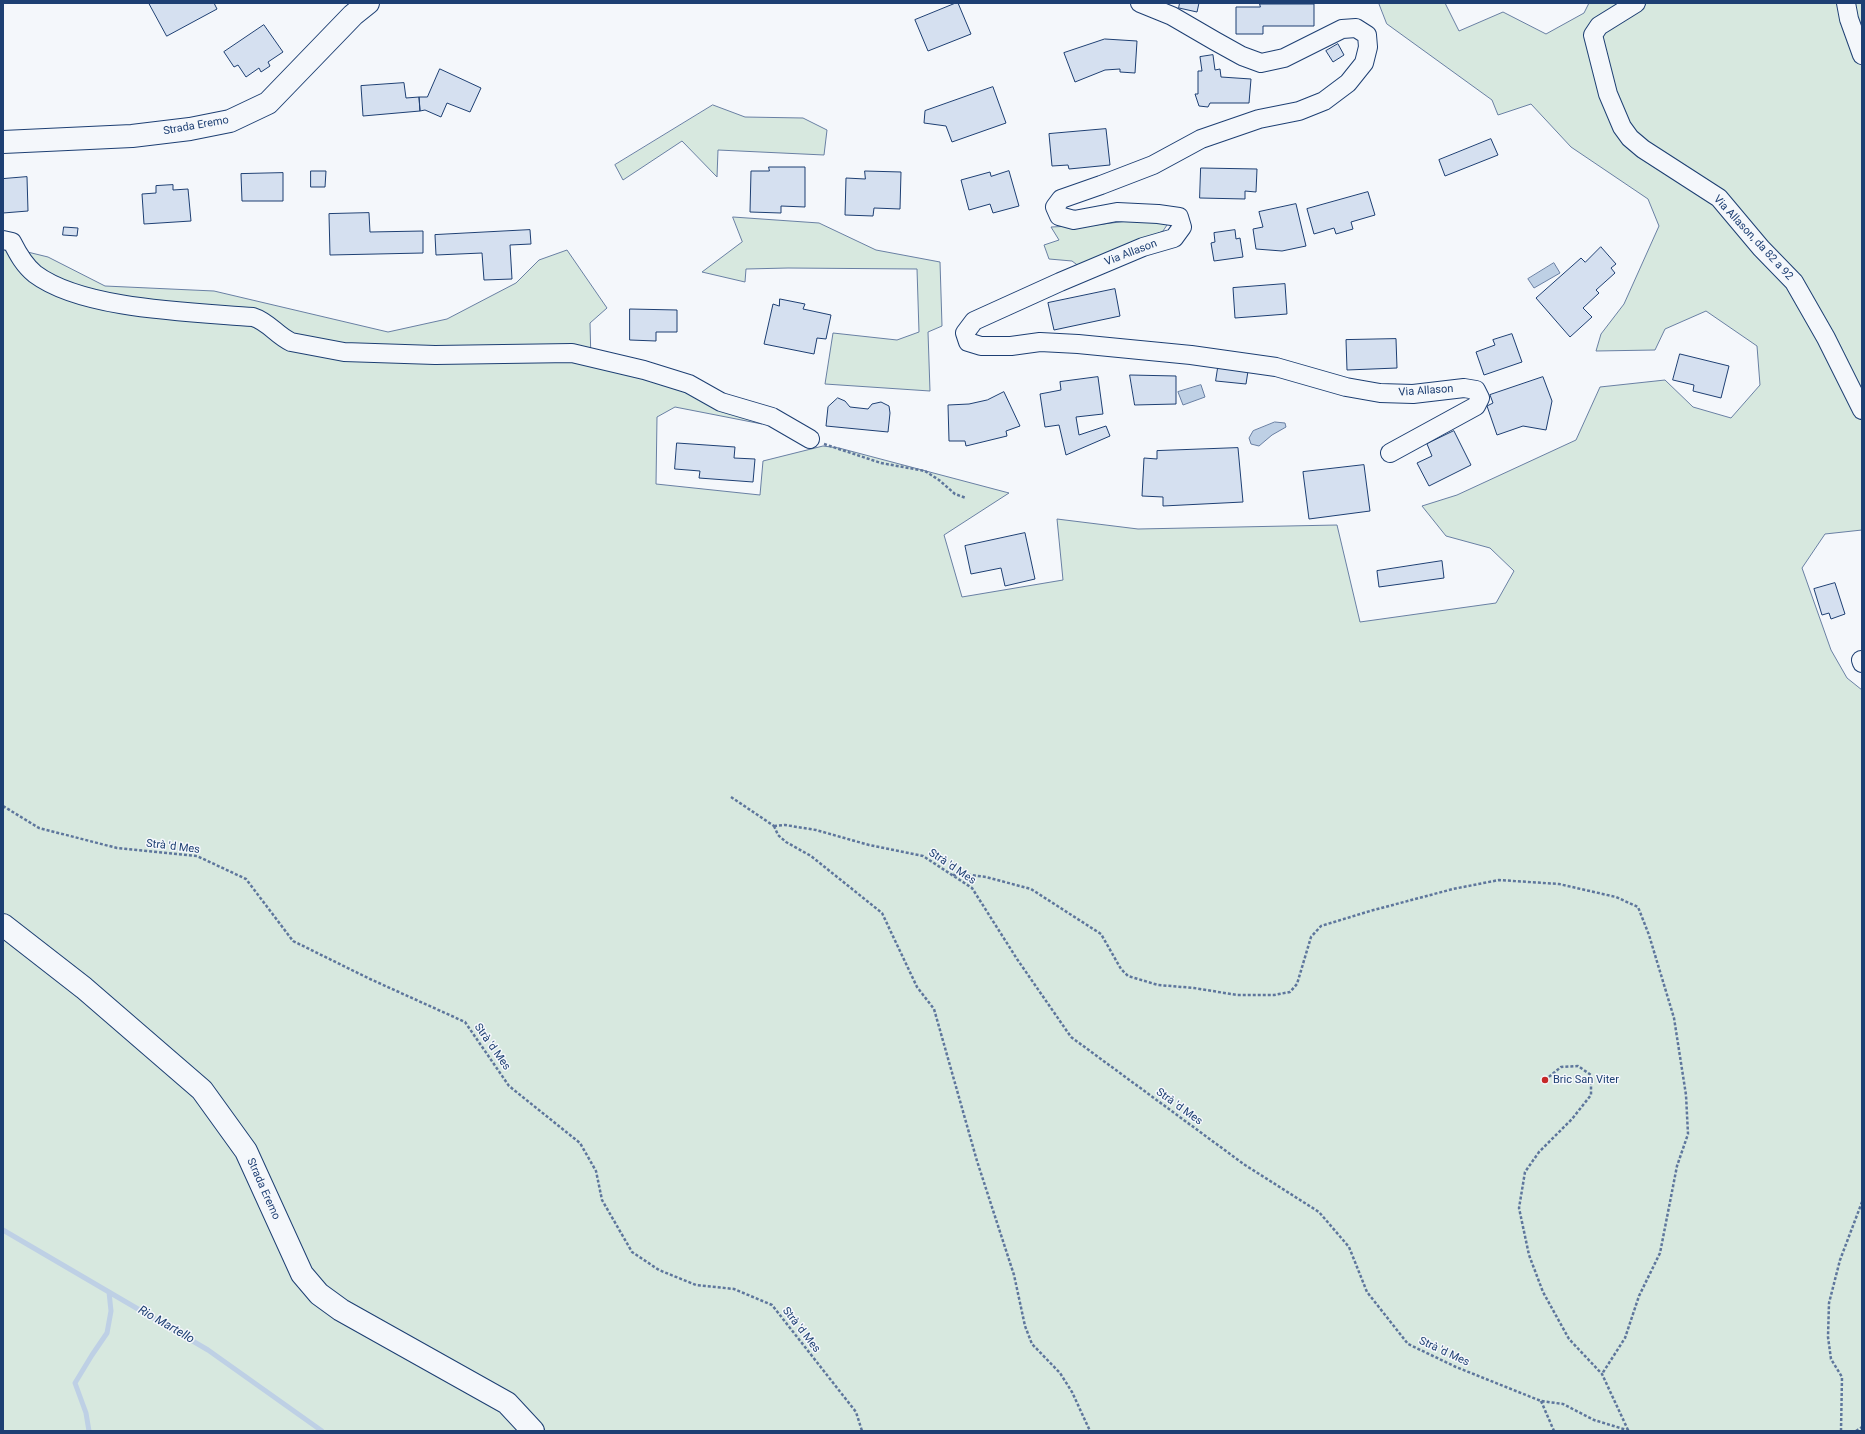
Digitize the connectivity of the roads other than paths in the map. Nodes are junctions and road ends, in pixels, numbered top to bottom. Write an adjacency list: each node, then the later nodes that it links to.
1 (368, 3): 6 (main road, Strada Eremo)
2 (1140, 3): 10 (street, Via Allason)
3 (1636, 3): 8 (street, Via Allason, da 82 a 92)
4 (1846, 3): 5 (street)
5 (1862, 55)
6 (3, 142)
7 (3, 240): 9 (street)
8 (1862, 410)
9 (810, 439)
10 (1390, 453)
11 (3, 925): 12 (main road, Strada Eremo)
12 (533, 1431)

